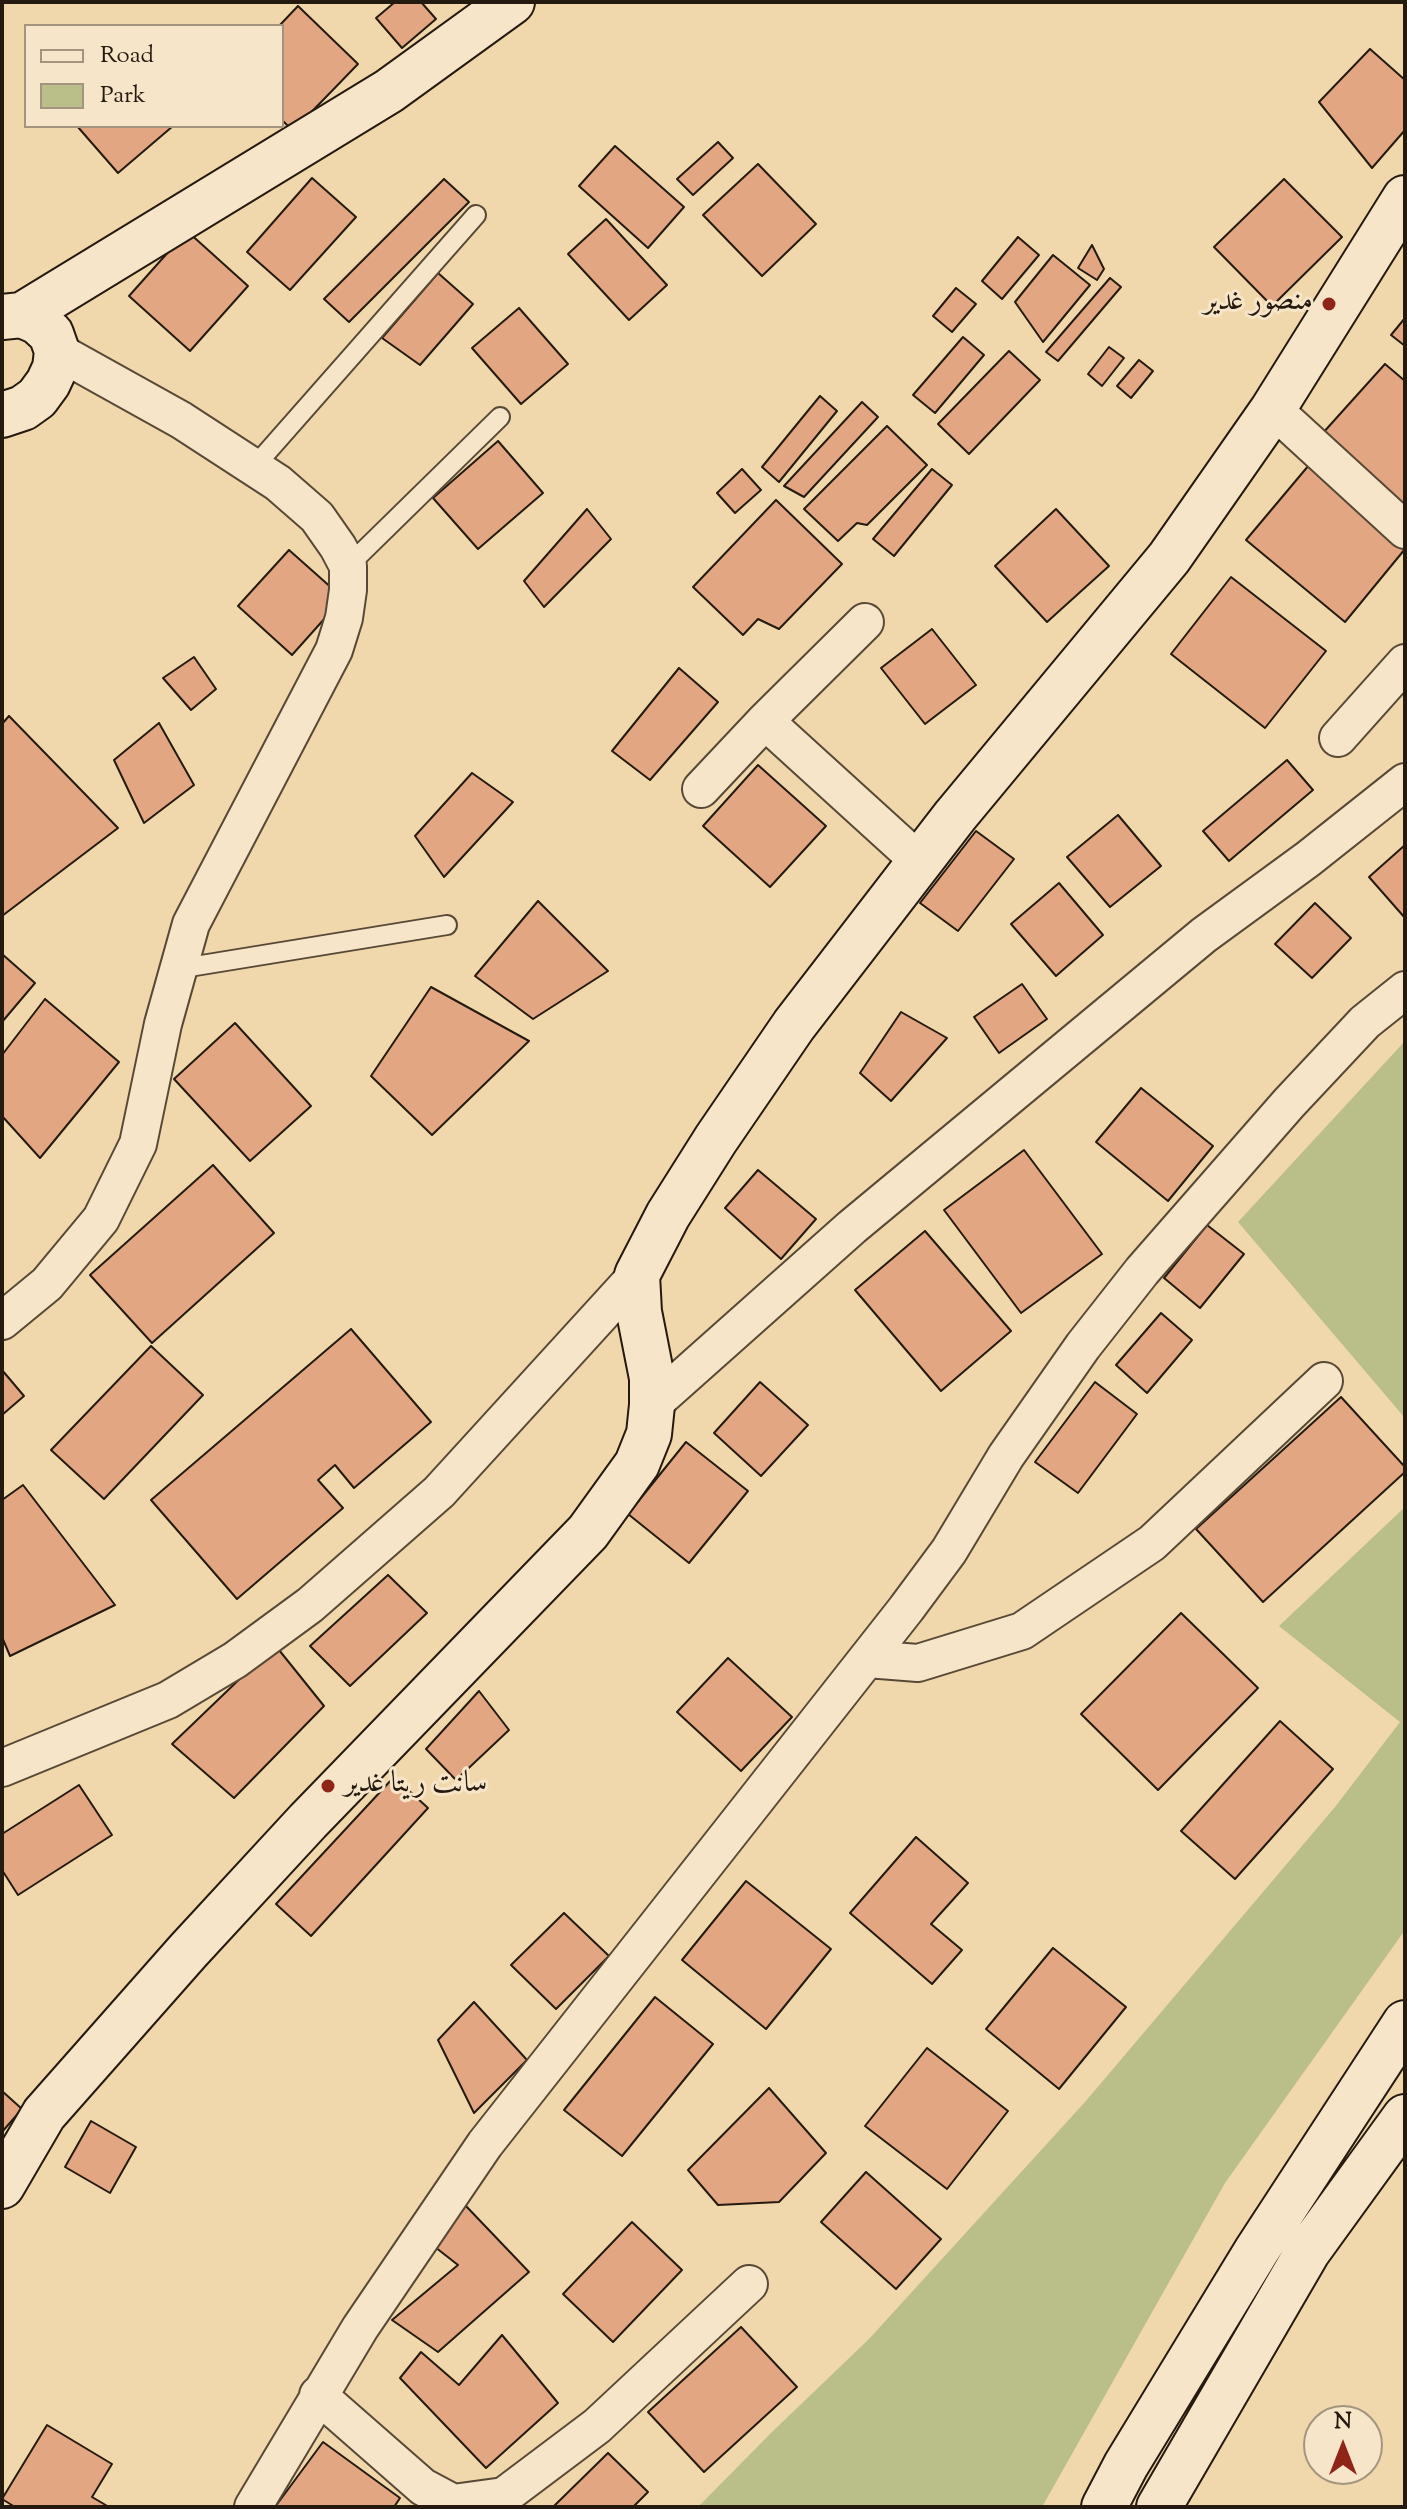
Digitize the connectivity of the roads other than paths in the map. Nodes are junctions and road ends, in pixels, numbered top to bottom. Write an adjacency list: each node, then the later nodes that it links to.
1 (512, 2): 4 (street)
2 (1405, 198): 6 (street)
3 (476, 215): 9 (lane)
4 (12, 316): 5 (street)
5 (57, 351): 7 (street); 9 (street)
6 (1273, 409): 10 (street); 18 (street)
7 (2, 415)
8 (500, 417): 11 (lane)
9 (254, 467): 11 (street)
10 (1405, 530)
11 (348, 566): 20 (street)
12 (865, 622): 14 (street)
13 (1405, 663): 15 (street)
14 (765, 721): 17 (street); 18 (street)
15 (1338, 738)
16 (1405, 782): 25 (street)
17 (701, 789)
18 (920, 862): 22 (street)
19 (447, 925): 20 (lane)
20 (177, 969): 23 (street)
21 (1405, 990): 26 (street)
22 (637, 1275): 25 (street); 27 (street)
23 (2, 1321)
24 (1324, 1381): 26 (street)
25 (652, 1405): 30 (street)
26 (867, 1659): 32 (street)
27 (2, 1768)
28 (1405, 2023): 34 (street)
29 (1405, 2117): 35 (street)
30 (2, 2186)
31 (749, 2284): 32 (street)
32 (318, 2395): 33 (street)
33 (253, 2507)
34 (1104, 2507)
35 (1159, 2507)

